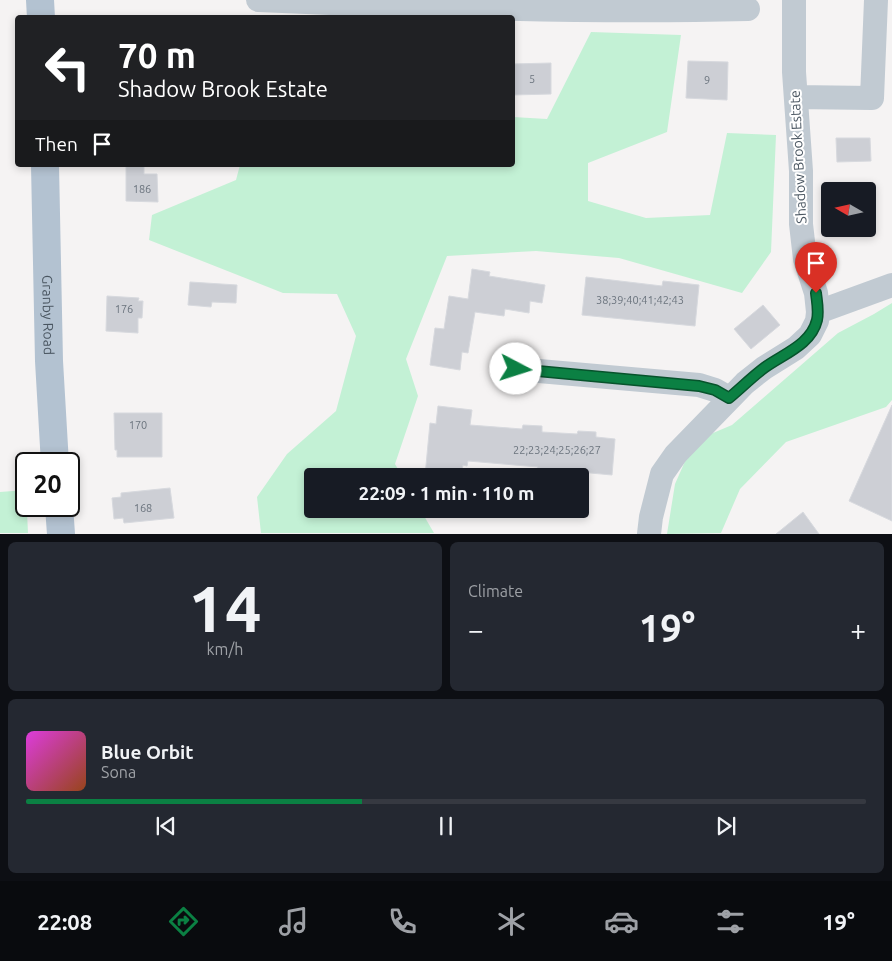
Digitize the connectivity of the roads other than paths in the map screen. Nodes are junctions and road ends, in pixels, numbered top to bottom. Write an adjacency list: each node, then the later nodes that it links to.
1 (40, 0): 6 (main road)
2 (258, 0): 5 (street)
3 (794, 0): 7 (street, Shadow Brook Estate)
4 (876, 0): 7 (street)
5 (748, 9)
6 (41, 15)
7 (796, 97): 10 (street, Shadow Brook Estate)
8 (45, 167): 13 (main road, Granby Road)
9 (892, 285): 10 (street)
10 (818, 312): 12 (street, Shadow Brook Estate)
11 (516, 369): 12 (street)
12 (729, 398): 16 (street, Shadow Brook Estate)
13 (54, 452)
14 (60, 517): 15 (main road)
15 (61, 534)
16 (649, 534)

